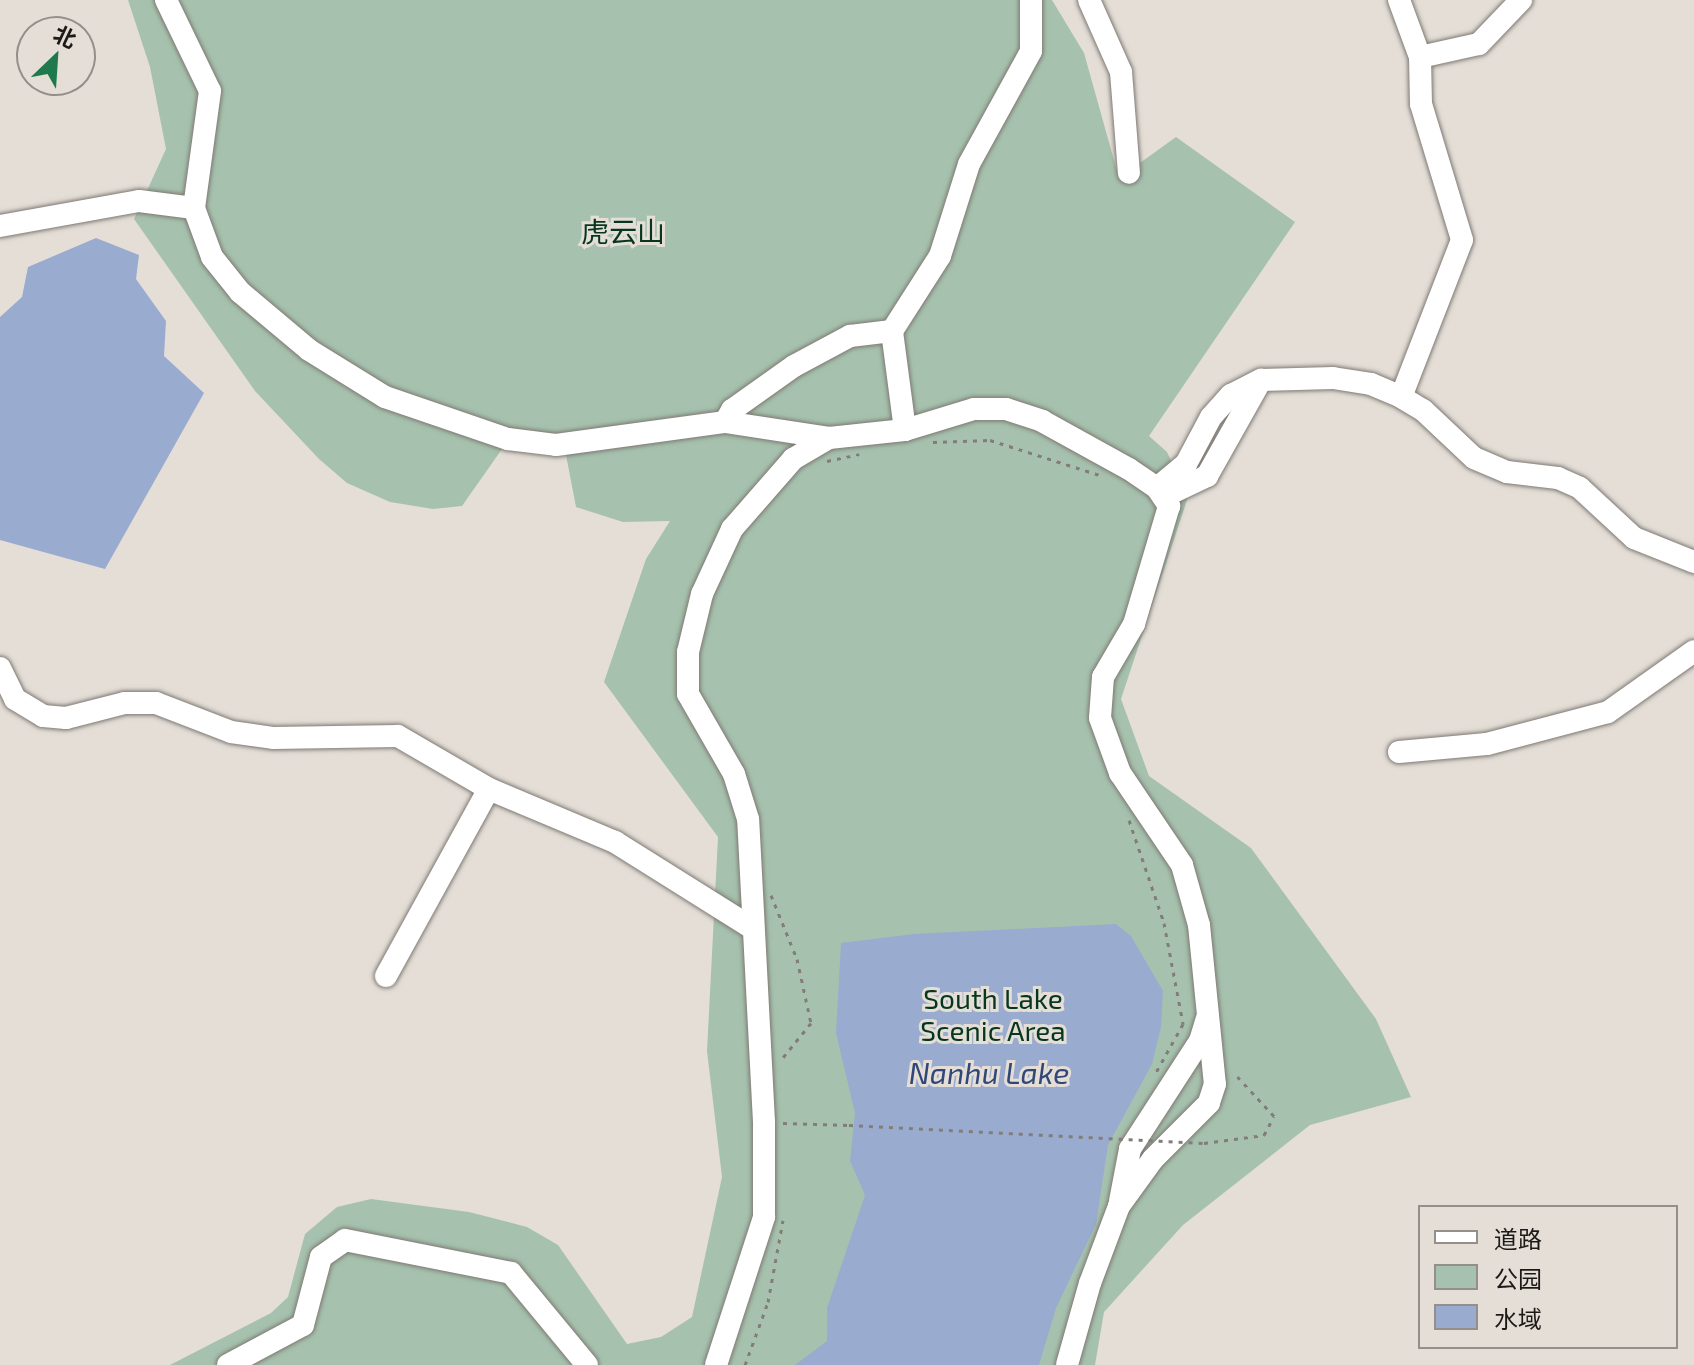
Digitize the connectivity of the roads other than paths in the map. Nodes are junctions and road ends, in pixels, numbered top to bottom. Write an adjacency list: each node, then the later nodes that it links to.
1 (166, 0): 8 (street)
2 (1031, 0): 10 (street)
3 (1089, 0): 7 (street)
4 (1399, 0): 6 (street)
5 (1521, 0): 6 (street)
6 (1420, 57): 11 (street)
7 (1129, 173)
8 (194, 208): 9 (street); 12 (street)
9 (0, 226)
10 (892, 331): 12 (street); 13 (street)
11 (1401, 397): 15 (street); 16 (street)
12 (725, 422): 14 (street)
13 (914, 436): 14 (street); 15 (street)
14 (829, 438): 21 (street)
15 (1161, 492): 23 (street)
16 (1694, 562)
17 (1694, 651): 19 (street)
18 (0, 668): 20 (street)
19 (1399, 752)
20 (489, 789): 21 (street); 22 (street)
21 (752, 928): 27 (street)
22 (386, 976)
23 (1208, 1013): 24 (street); 24 (street)
24 (1119, 1206): 28 (street)
25 (228, 1365): 26 (street)
26 (587, 1365)
27 (716, 1365)
28 (1067, 1365)

